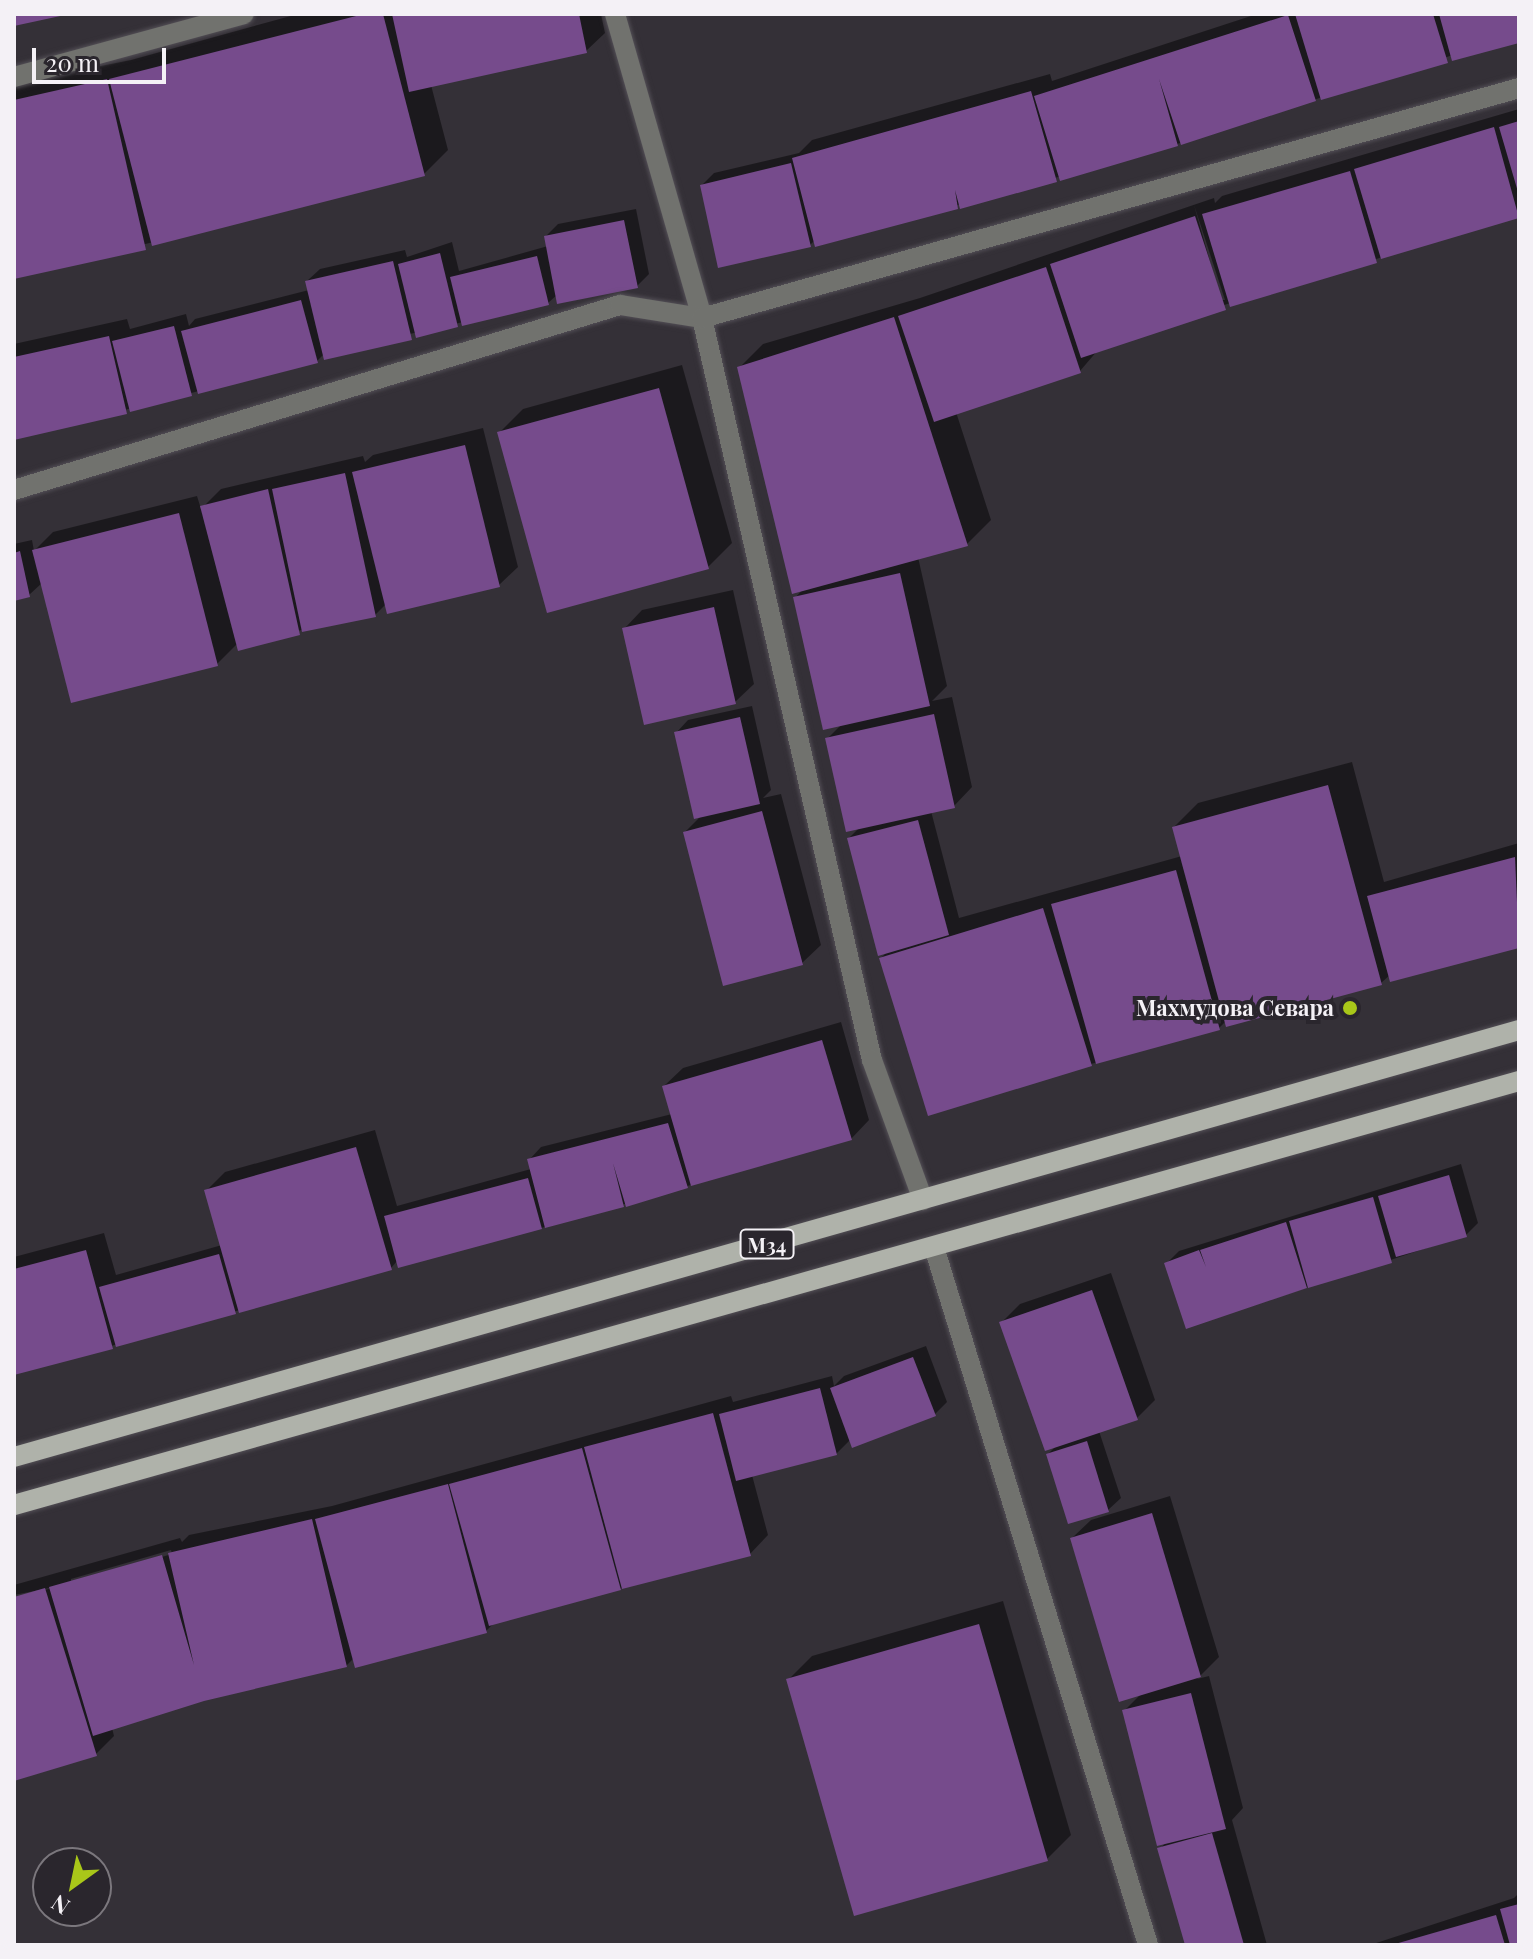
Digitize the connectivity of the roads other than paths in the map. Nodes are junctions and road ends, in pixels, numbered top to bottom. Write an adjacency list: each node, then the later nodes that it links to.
1 (244, 14): 3 (street)
2 (615, 14): 5 (street)
3 (14, 77)
4 (1519, 88): 5 (street)
5 (702, 318): 6 (street); 9 (street)
6 (14, 490)
7 (1519, 1030): 9 (main road, M34)
8 (1519, 1081): 10 (main road, M34)
9 (923, 1200): 11 (main road, M34)
10 (934, 1247): 12 (main road, M34); 13 (street)
11 (14, 1457)
12 (14, 1505)
13 (1148, 1945)

